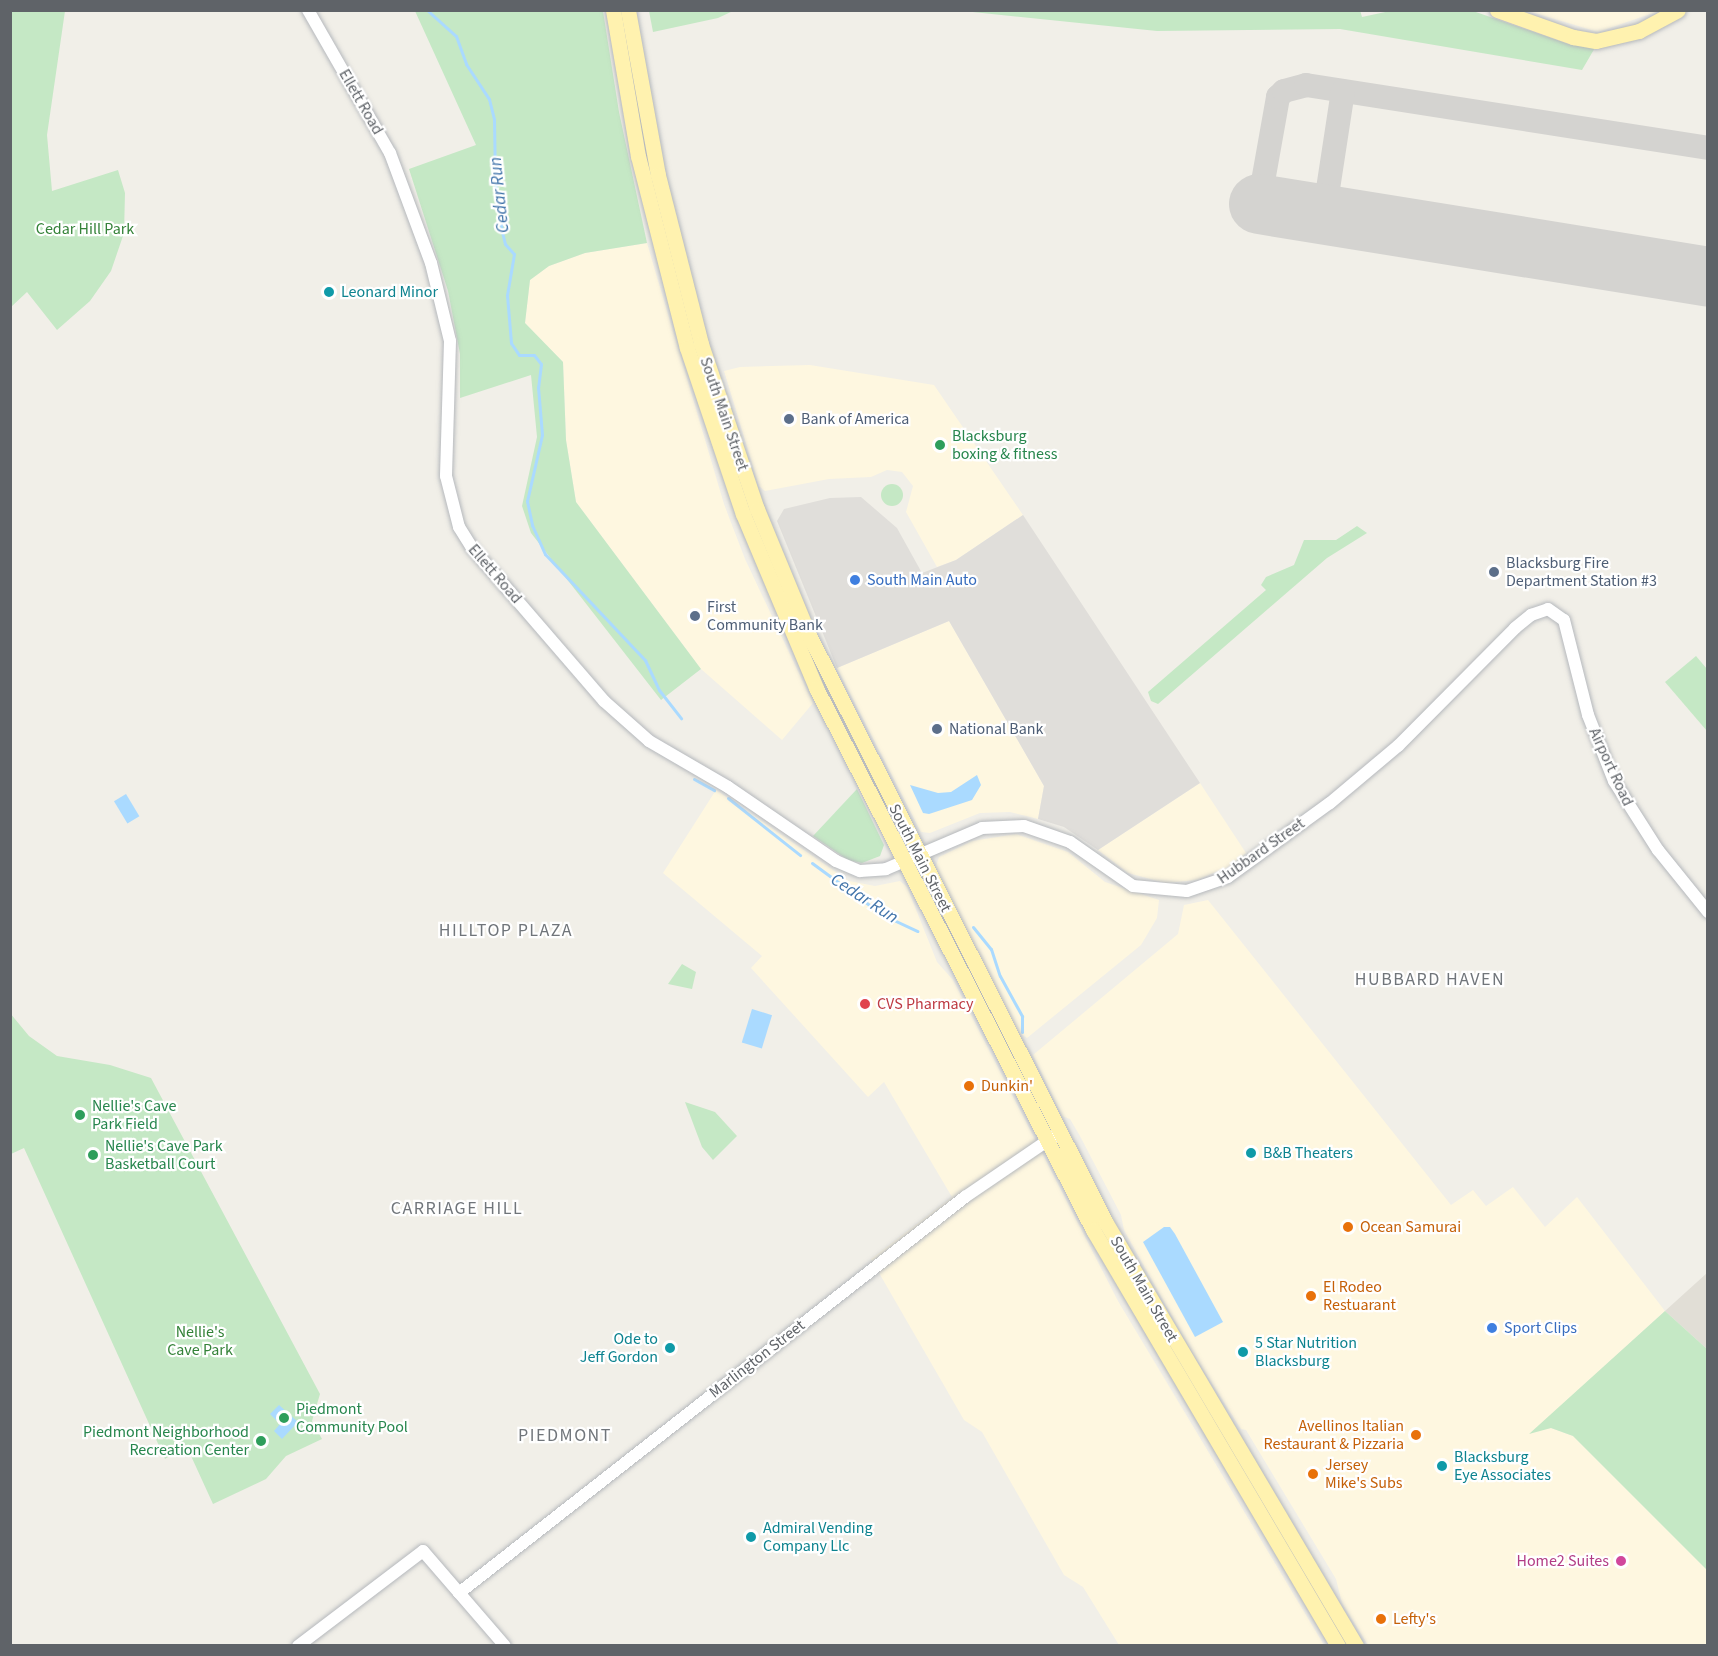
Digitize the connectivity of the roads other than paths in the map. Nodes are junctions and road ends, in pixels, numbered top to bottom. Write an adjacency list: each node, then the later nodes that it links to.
1 (308, 10): 6 (street, Ellett Road)
2 (1497, 10): 3 (main road)
3 (1678, 10)
4 (621, 16): 6 (main road, South Main Street)
5 (1548, 609): 6 (street, Hubbard Street); 7 (street, Airport Road)
6 (912, 859): 8 (main road, South Main Street)
7 (1707, 912)
8 (1053, 1137): 9 (street, Marlington Street); 12 (main road, South Main Street); 13 (main road, South Main Street)
9 (459, 1593): 10 (street); 11 (street)
10 (298, 1646)
11 (505, 1646)
12 (1338, 1646)
13 (1356, 1646)

